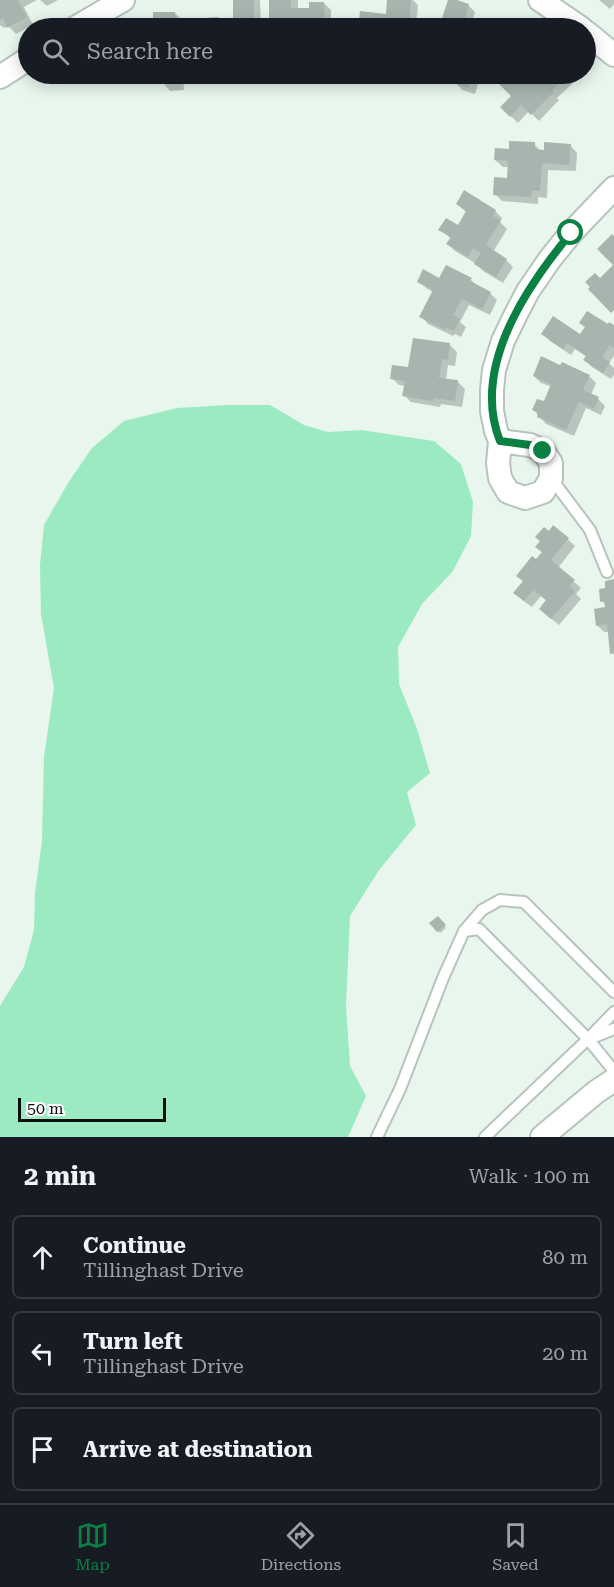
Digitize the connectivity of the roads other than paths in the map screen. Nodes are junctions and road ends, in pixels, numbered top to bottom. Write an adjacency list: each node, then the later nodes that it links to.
1 (123, 0): 3 (street)
2 (540, 0): 4 (street)
3 (92, 18)
4 (566, 18)
5 (596, 40): 6 (street)
6 (614, 54)
7 (18, 65): 8 (street)
8 (0, 77)
9 (614, 188): 10 (street)
10 (500, 441): 11 (street); 11 (street)
11 (551, 478): 12 (lane)
12 (607, 572)
13 (464, 931): 14 (lane); 17 (lane); 20 (lane)
14 (614, 993)
15 (614, 1012): 17 (lane)
16 (614, 1029): 17 (lane)
17 (588, 1039): 18 (lane); 21 (lane)
18 (614, 1071)
19 (614, 1080): 22 (street)
20 (377, 1137)
21 (485, 1137)
22 (542, 1137)

